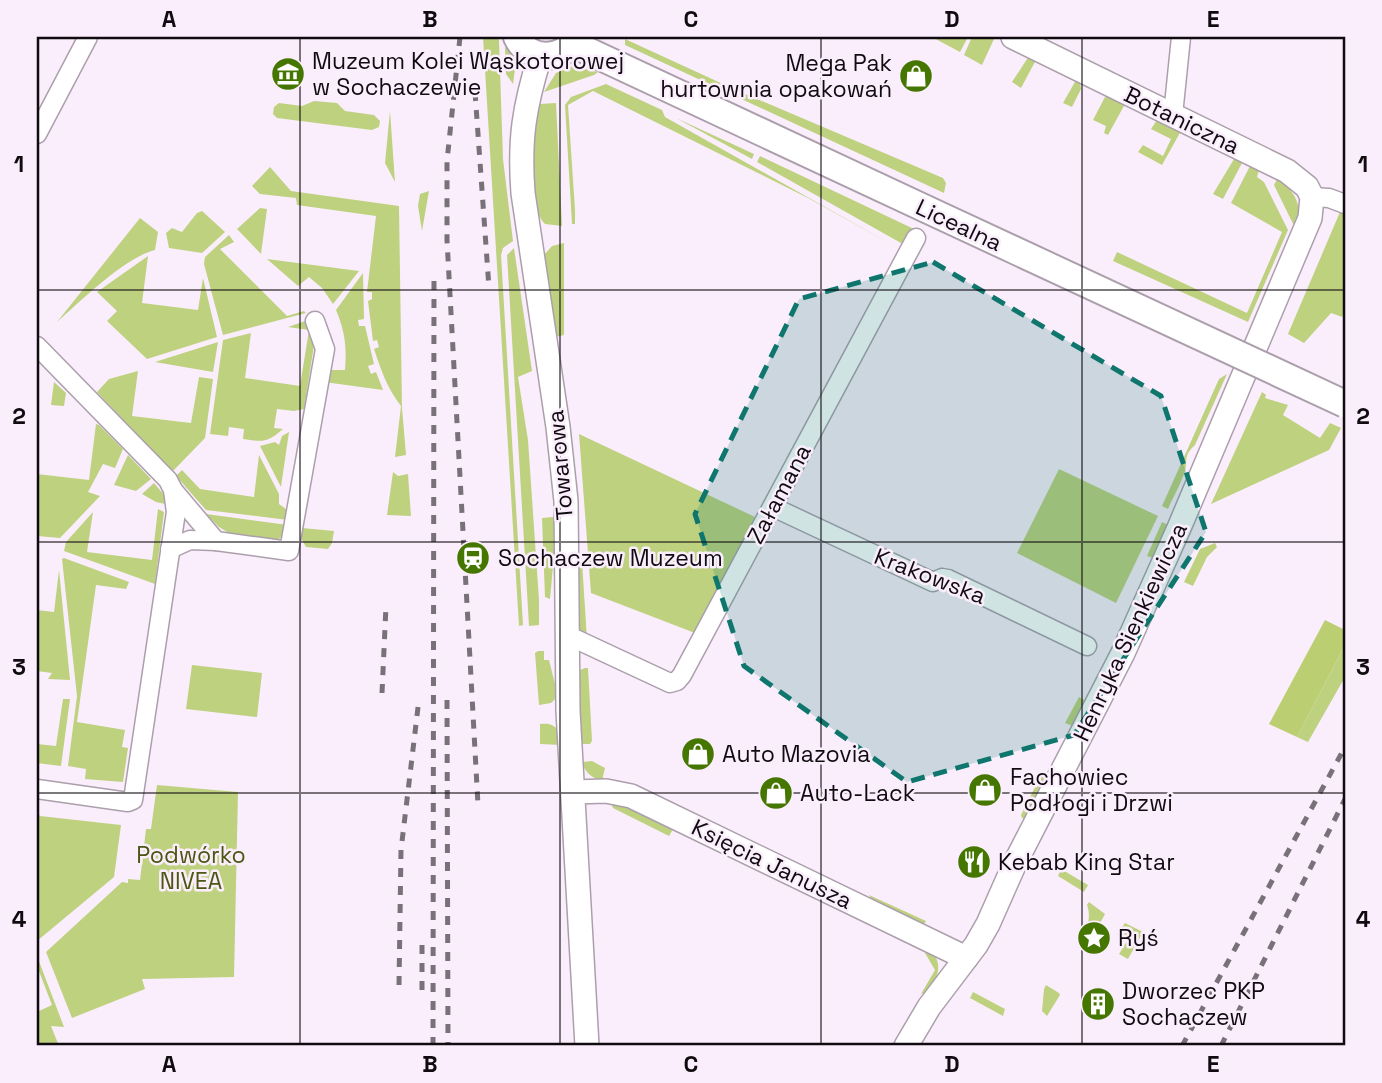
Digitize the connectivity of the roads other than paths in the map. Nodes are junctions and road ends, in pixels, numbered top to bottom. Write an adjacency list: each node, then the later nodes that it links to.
1 (88, 37): 8 (street)
2 (517, 37): 6 (main road)
3 (1013, 37): 7 (street, Botaniczna)
4 (1181, 37): 7 (street)
5 (575, 40): 6 (main road); 11 (main road, Licealna)
6 (540, 56): 21 (street, Towarowa)
7 (1173, 116): 9 (street, Botaniczna)
8 (37, 134)
9 (1311, 197): 10 (street); 15 (street, Henryka Sienkiewicza)
10 (1345, 204)
11 (934, 218): 15 (street, Licealna); 16 (main road, Licealna, bridge)
12 (916, 238): 18 (street, Załamana)
13 (315, 321): 19 (street)
14 (37, 346): 17 (street)
15 (1247, 368): 25 (street, Henryka Sienkiewicza)
16 (1345, 404)
17 (173, 489): 19 (street); 20 (street)
18 (772, 507): 21 (street, Załamana); 22 (street, Krakowska)
19 (216, 541): 20 (street)
20 (170, 549): 23 (street)
21 (568, 635): 24 (street, Towarowa)
22 (1087, 646)
23 (37, 789)
24 (573, 792): 25 (street, Księcia Janusza); 26 (street, Towarowa)
25 (966, 958): 27 (street, Henryka Sienkiewicza)
26 (587, 1046)
27 (906, 1046)

